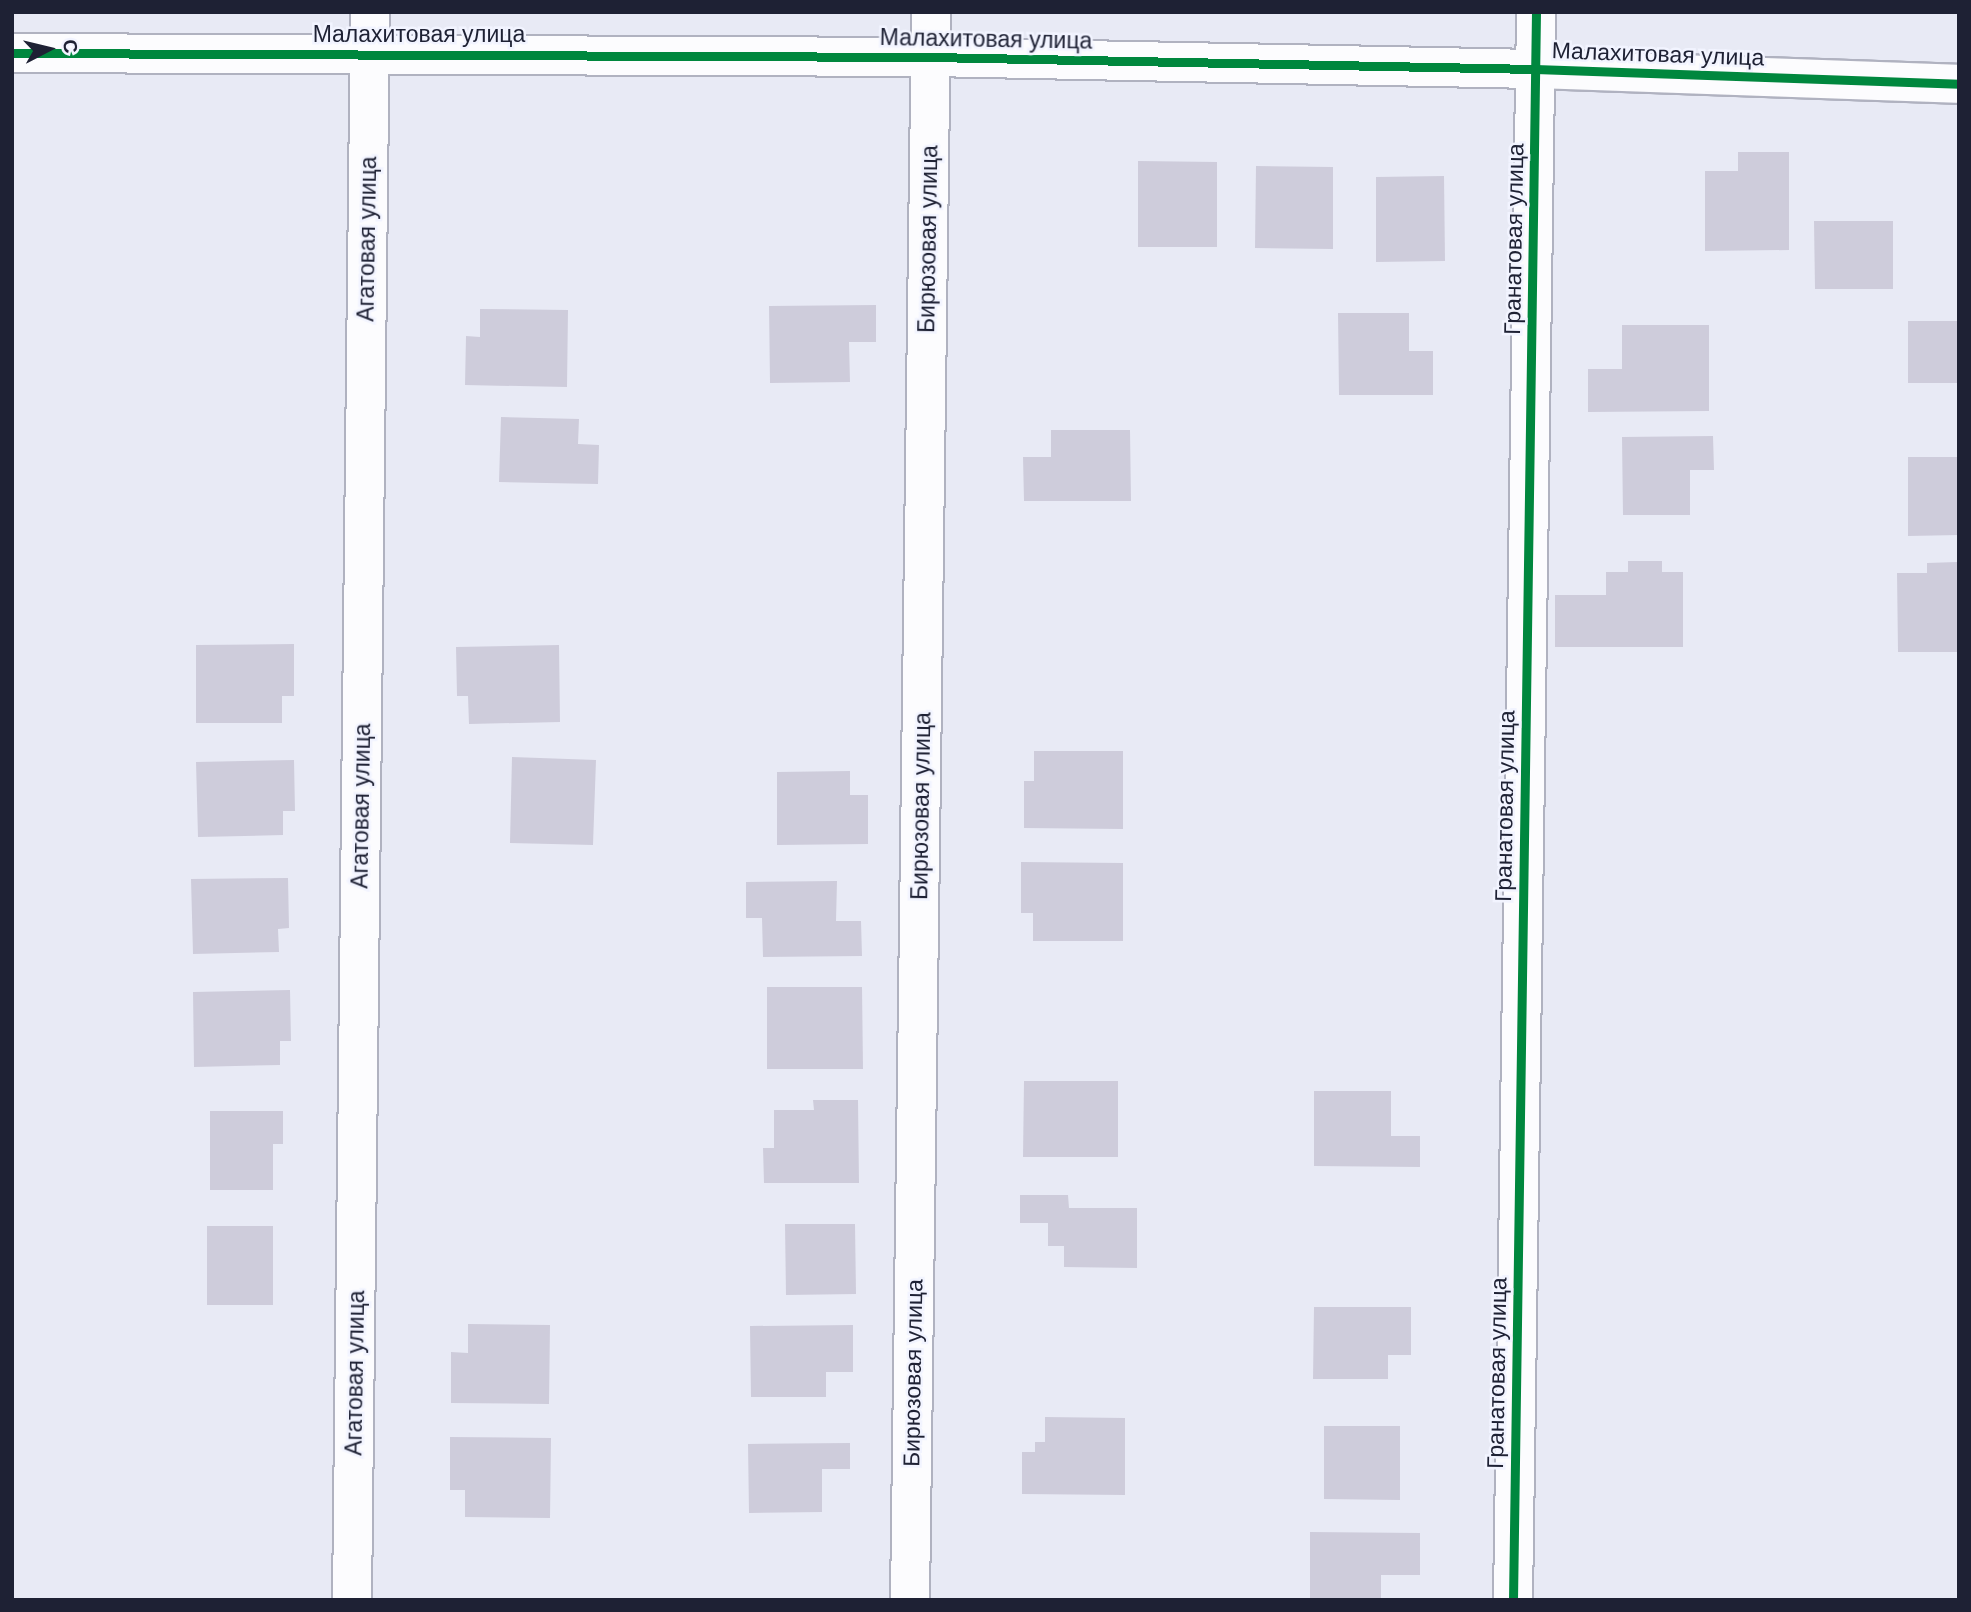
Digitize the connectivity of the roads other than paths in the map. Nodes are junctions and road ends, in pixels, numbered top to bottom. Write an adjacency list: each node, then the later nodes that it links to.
1 (370, 12): 4 (street, Агатовая улица)
2 (931, 12): 6 (street, Бирюзовая улица)
3 (1536, 12): 7 (street, Гранатовая улица)
4 (369, 52): 5 (street, Малахитовая улица); 6 (street, Малахитовая улица); 9 (street, Агатовая улица)
5 (12, 53)
6 (930, 57): 7 (street, Малахитовая улица); 10 (street, Бирюзовая улица)
7 (1535, 69): 8 (street, Малахитовая улица); 11 (street, Гранатовая улица)
8 (1959, 84)
9 (352, 1600)
10 (910, 1600)
11 (1513, 1600)

